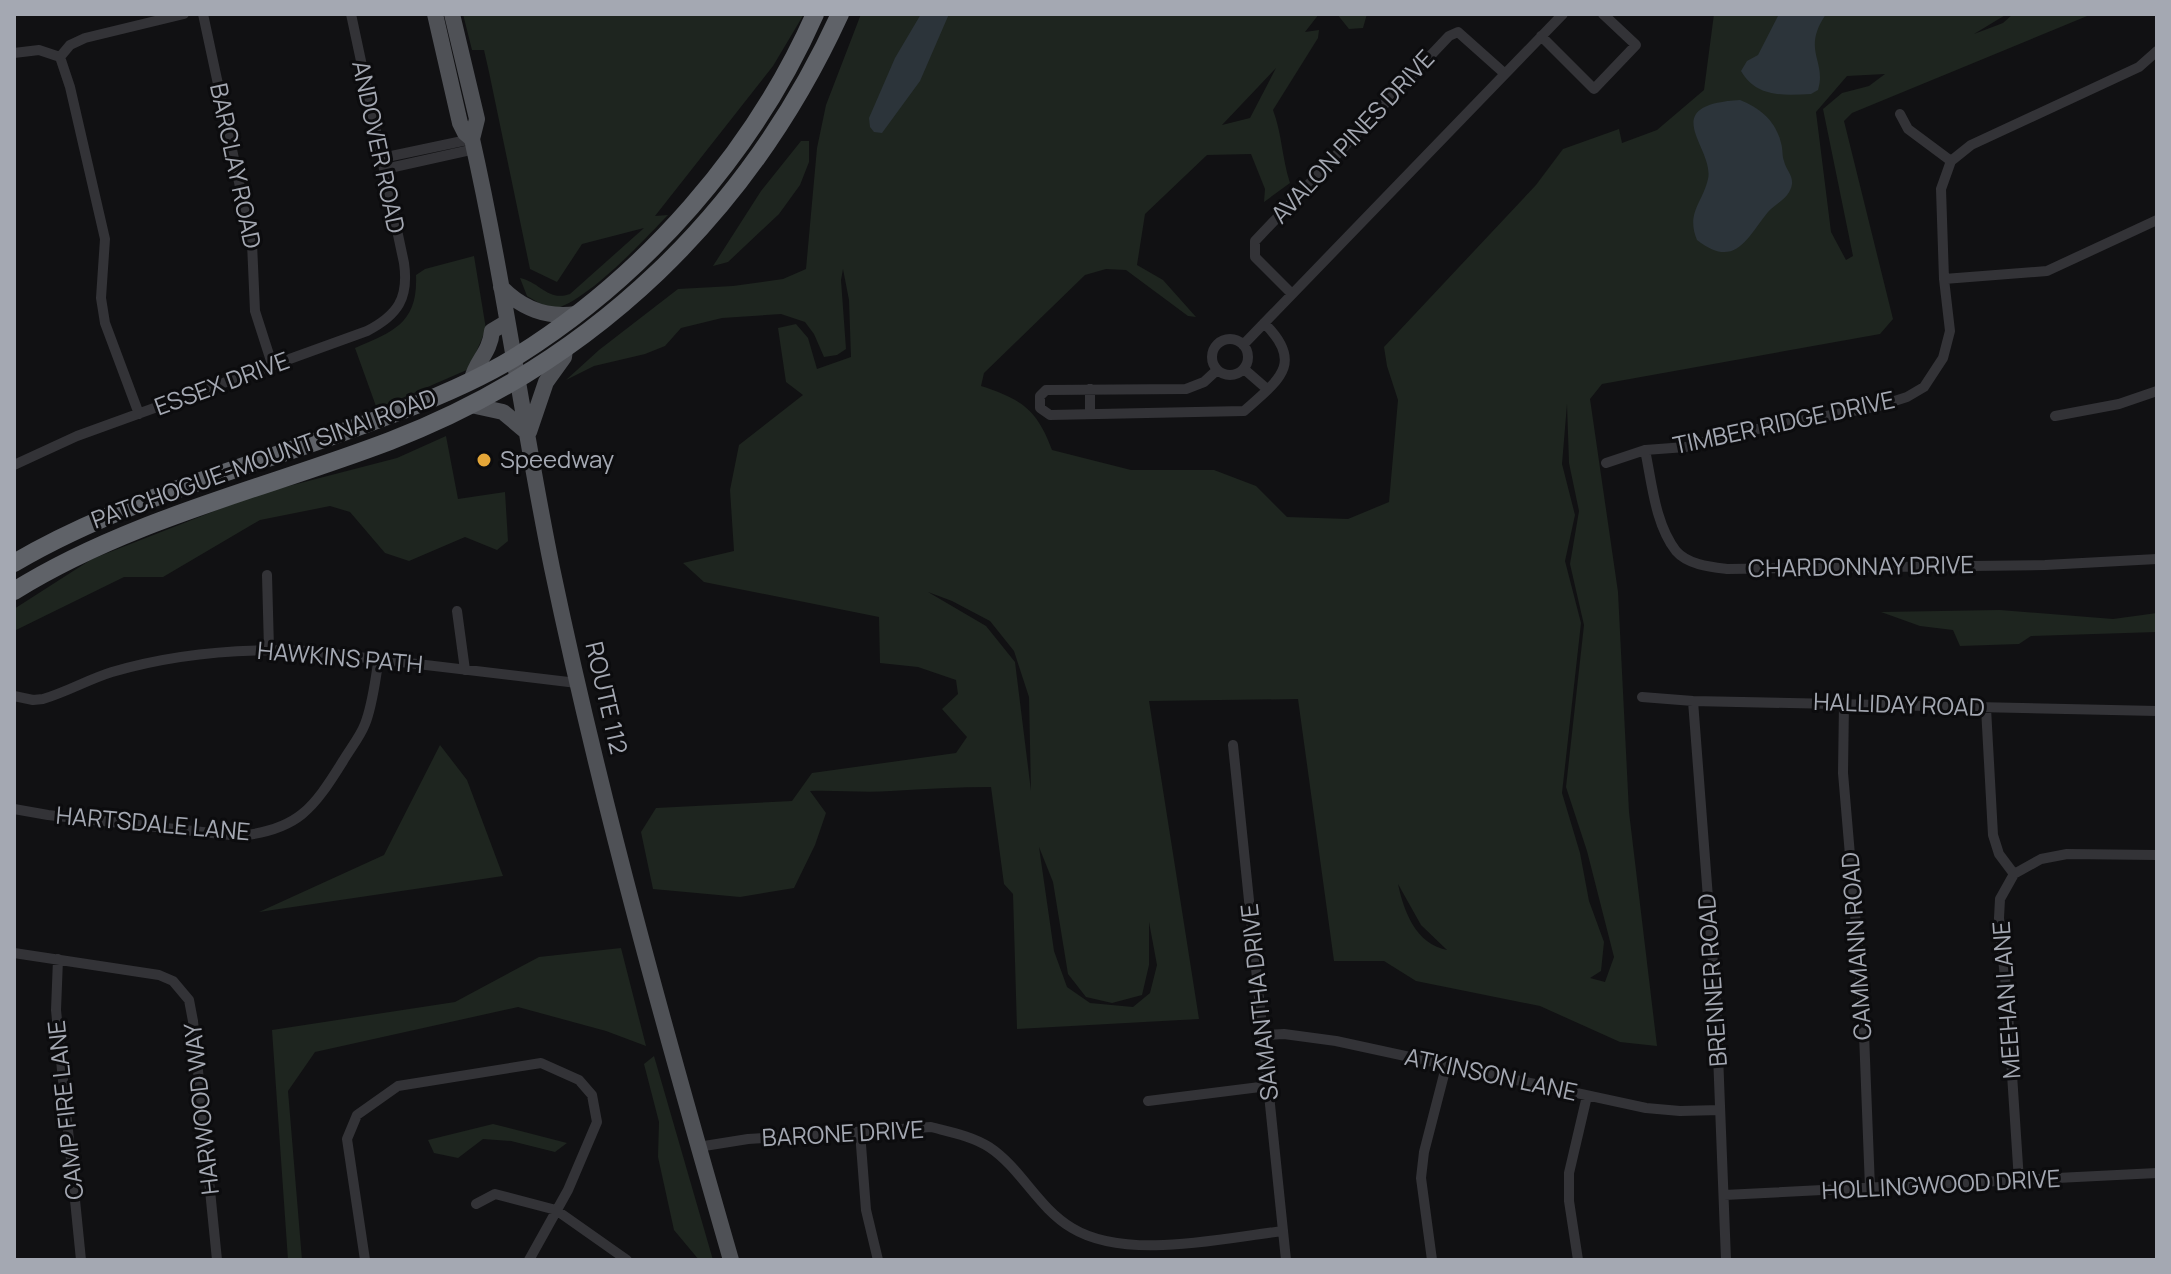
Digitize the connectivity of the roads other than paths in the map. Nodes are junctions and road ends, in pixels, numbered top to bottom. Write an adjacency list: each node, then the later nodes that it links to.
1 (184, 14): 13 (street)
2 (203, 14): 32 (street, BARCLAY ROAD)
3 (351, 14): 20 (street, ANDOVER ROAD)
4 (435, 14): 18 (main road, ROUTE 112)
5 (452, 14): 18 (main road, ROUTE 112)
6 (815, 14): 15 (highway, PATCHOGUE-MOUNT SINAI ROAD)
7 (840, 14): 16 (highway, PATCHOGUE-MOUNT SINAI ROAD)
8 (1563, 14): 10 (street)
9 (1603, 14): 10 (street)
10 (1541, 36): 14 (street)
11 (2157, 51): 19 (street)
12 (14, 53): 13 (street)
13 (60, 57): 41 (street)
14 (1504, 73): 25 (street); 25 (street, AVALON PINES DRIVE)
15 (769, 99): 16 (highway); 26 (highway, PATCHOGUE-MOUNT SINAI ROAD)
16 (790, 110): 30 (highway, PATCHOGUE-MOUNT SINAI ROAD)
17 (1900, 114): 19 (street)
18 (474, 144): 20 (street); 24 (main road, ROUTE 112)
19 (1951, 161): 22 (street, TIMBER RIDGE DRIVE)
20 (383, 164): 23 (street, ANDOVER ROAD)
21 (2157, 220): 22 (street)
22 (1944, 279): 45 (street, TIMBER RIDGE DRIVE)
23 (407, 280): 32 (street, ESSEX DRIVE)
24 (501, 287): 26 (main road); 27 (main road, ROUTE 112)
25 (1292, 294): 28 (street)
26 (576, 314): 31 (highway, PATCHOGUE-MOUNT SINAI ROAD)
27 (507, 322): 31 (main road, ROUTE 112); 35 (main road)
28 (1264, 323): 29 (street); 38 (street)
29 (1243, 345): 33 (street); 34 (street)
30 (565, 349): 36 (highway, PATCHOGUE-MOUNT SINAI ROAD); 44 (main road)
31 (514, 358): 35 (highway, PATCHOGUE-MOUNT SINAI ROAD); 36 (main road, ROUTE 112)
32 (272, 364): 41 (street, ESSEX DRIVE)
33 (1244, 369): 34 (street); 38 (street)
34 (1217, 370): 37 (street)
35 (472, 379): 49 (highway, PATCHOGUE-MOUNT SINAI ROAD)
36 (518, 379): 40 (highway, PATCHOGUE-MOUNT SINAI ROAD); 44 (main road, ROUTE 112)
37 (1090, 389): 42 (street); 42 (street)
38 (1267, 389): 42 (street)
39 (2157, 391): 43 (street)
40 (471, 405): 44 (main road); 51 (highway, PATCHOGUE-MOUNT SINAI ROAD)
41 (139, 414): 47 (street, ESSEX DRIVE)
42 (1090, 414)
43 (2055, 416)
44 (528, 433): 56 (main road, ROUTE 112)
45 (1645, 450): 46 (street, TIMBER RIDGE DRIVE); 48 (street, CHARDONNAY DRIVE)
46 (1606, 463)
47 (14, 465)
48 (2157, 559)
49 (14, 563)
50 (267, 575): 53 (street)
51 (14, 591)
52 (457, 611): 55 (street)
53 (269, 649): 54 (street, HAWKINS PATH); 57 (street, HAWKINS PATH)
54 (379, 658): 55 (street, HAWKINS PATH); 64 (street, HARTSDALE LANE)
55 (465, 670): 56 (street, HAWKINS PATH)
56 (577, 683): 76 (main road, ROUTE 112)
57 (14, 696)
58 (1642, 697): 59 (street, HALLIDAY ROAD)
59 (1693, 701): 60 (street, HALLIDAY ROAD); 74 (street, BRENNER ROAD)
60 (1844, 703): 61 (street, HALLIDAY ROAD); 79 (street, CAMMANN ROAD)
61 (1986, 708): 62 (street, HALLIDAY ROAD); 66 (street)
62 (2157, 711)
63 (1233, 745): 69 (street, SAMANTHA DRIVE)
64 (14, 809)
65 (2157, 855): 66 (street)
66 (2014, 874): 78 (street, MEEHAN LANE)
67 (14, 953): 68 (street, HARWOOD WAY)
68 (58, 959): 84 (street, CAMP FIRE LANE); 85 (street, HARWOOD WAY)
69 (1263, 1035): 70 (street, ATKINSON LANE); 71 (street, SAMANTHA DRIVE)
70 (1447, 1063): 72 (street, ATKINSON LANE); 92 (street)
71 (1268, 1086): 73 (street); 83 (street, SAMANTHA DRIVE)
72 (1587, 1096): 74 (street, ATKINSON LANE); 93 (street)
73 (1148, 1101)
74 (1720, 1110): 80 (street, BRENNER ROAD)
75 (860, 1132): 76 (street, BARONE DRIVE); 83 (street, BARONE DRIVE); 90 (street)
76 (698, 1147): 89 (main road, ROUTE 112)
77 (2157, 1173): 78 (street, HOLLINGWOOD DRIVE)
78 (2019, 1181): 79 (street, HOLLINGWOOD DRIVE)
79 (1870, 1188): 80 (street, HOLLINGWOOD DRIVE)
80 (1724, 1195): 94 (street, BRENNER ROAD)
81 (476, 1204): 82 (street)
82 (556, 1210): 86 (street); 87 (street); 88 (street)
83 (1283, 1231): 91 (street, SAMANTHA DRIVE)
84 (81, 1260)
85 (217, 1260)
86 (365, 1260)
87 (529, 1260)
88 (627, 1260)
89 (731, 1260)
90 (878, 1260)
91 (1286, 1260)
92 (1432, 1260)
93 (1578, 1260)
94 (1726, 1260)

